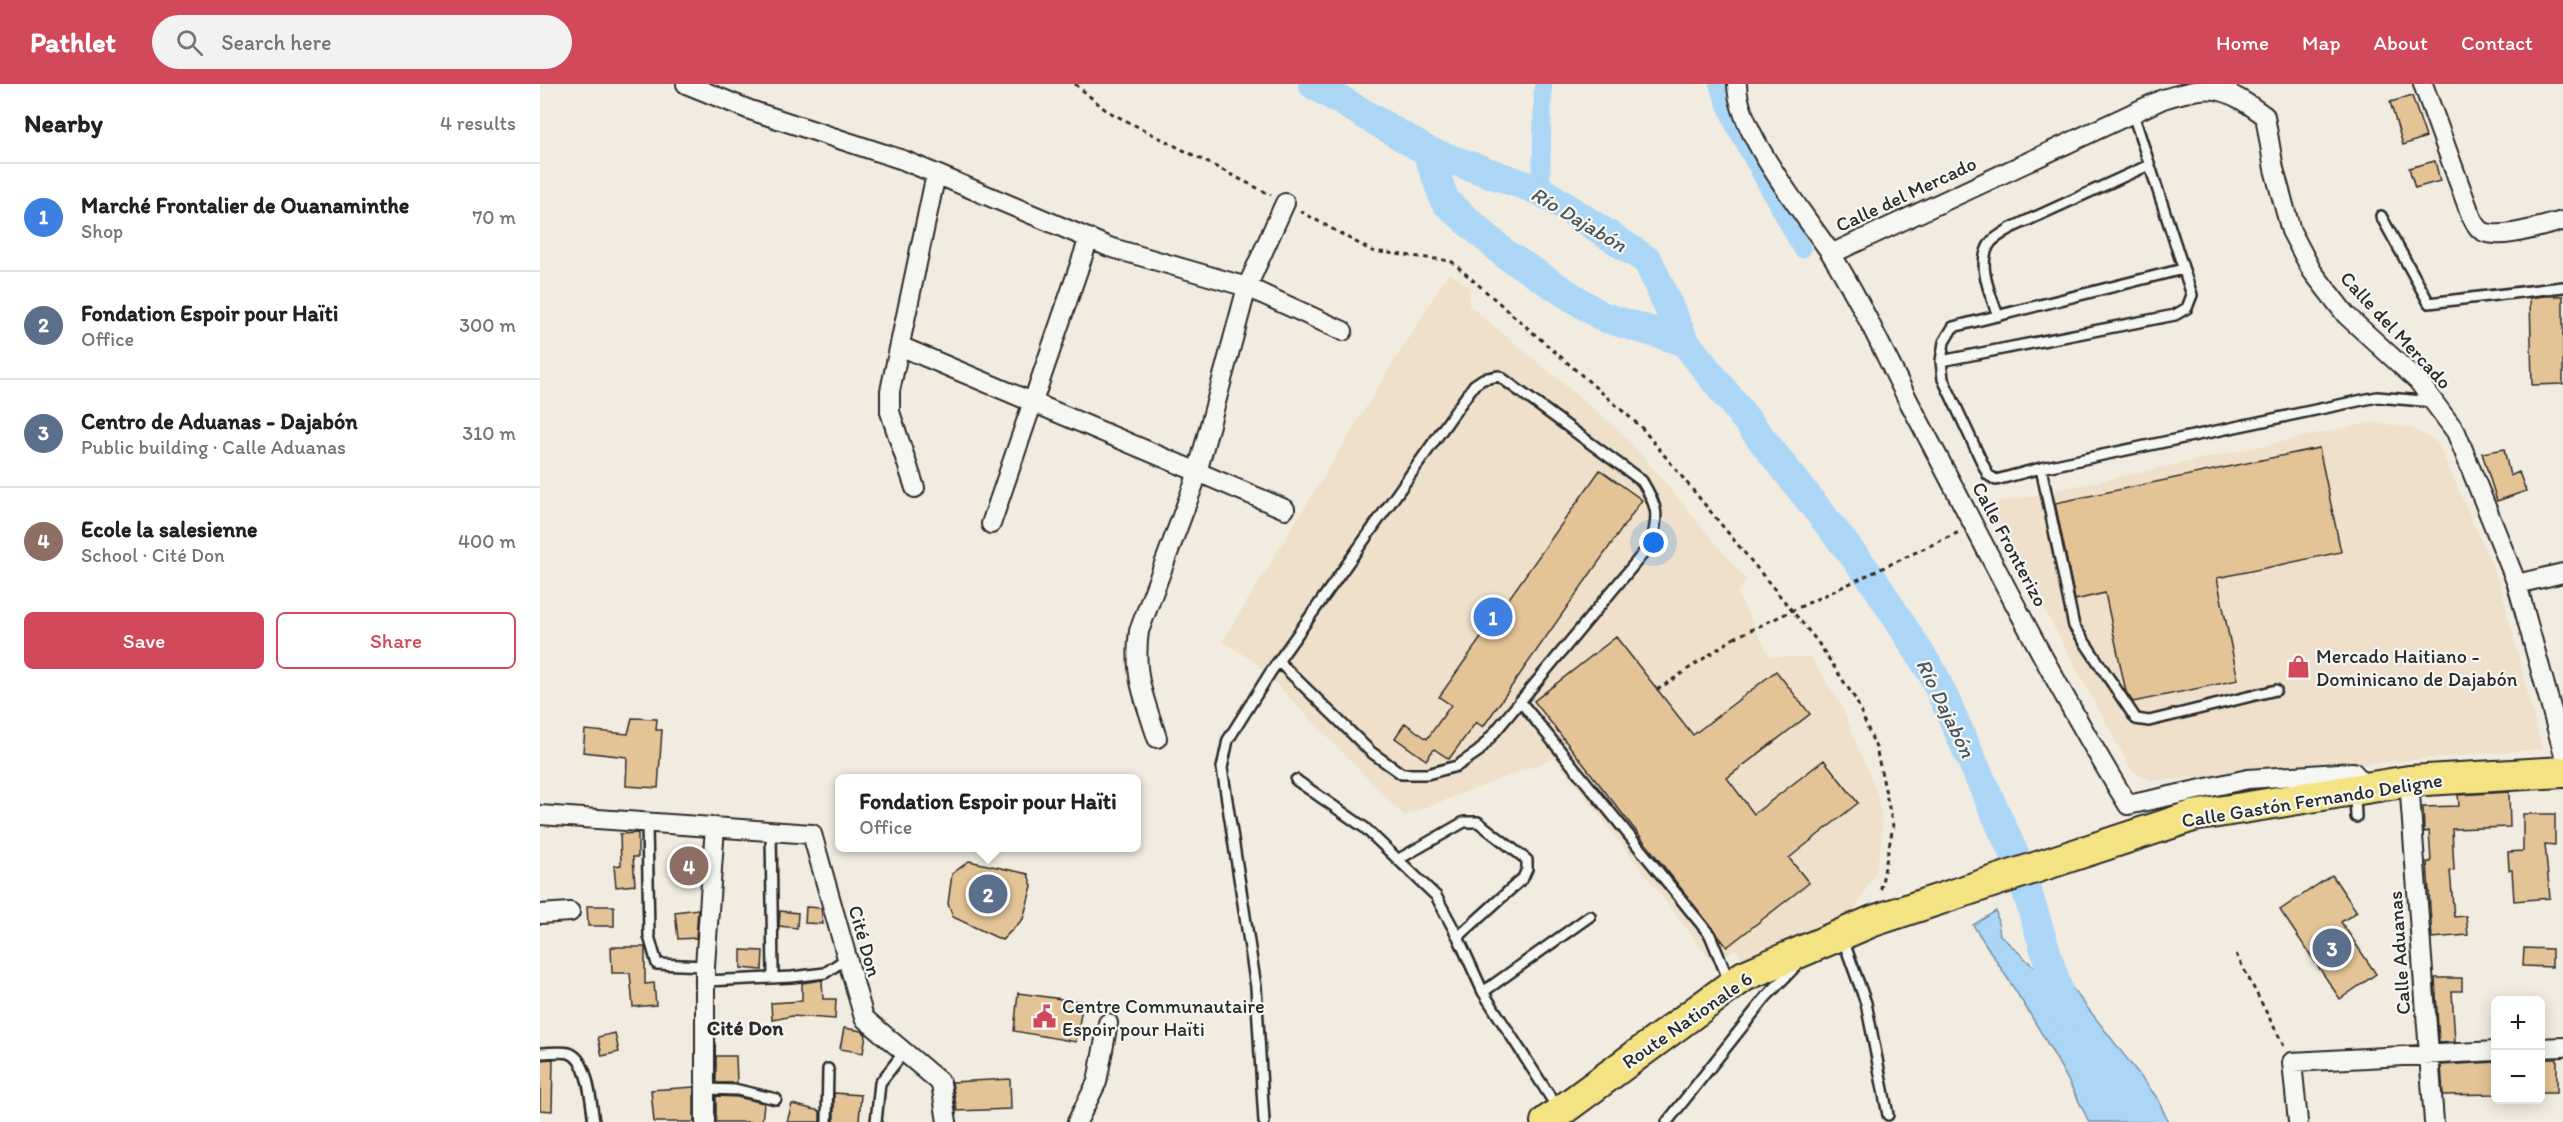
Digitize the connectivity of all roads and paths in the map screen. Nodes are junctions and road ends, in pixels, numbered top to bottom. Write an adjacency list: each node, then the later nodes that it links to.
1 (686, 84): 6 (street)
2 (1737, 84): 11 (street, Calle Fronterizo)
3 (2423, 84): 9 (street)
4 (2133, 114): 5 (lane); 11 (street, Calle del Mercado); 19 (street, Calle del Mercado)
5 (2149, 165): 12 (lane); 15 (lane)
6 (936, 174): 10 (street); 17 (street)
7 (1285, 203): 13 (street)
8 (2380, 216): 14 (lane)
9 (2563, 221)
10 (1089, 238): 13 (street); 20 (street)
11 (1831, 254): 38 (street, Calle Fronterizo)
12 (2183, 269): 15 (lane); 18 (lane)
13 (1247, 286): 16 (street); 22 (street)
14 (2563, 287)
15 (1998, 315): 18 (lane)
16 (1342, 331)
17 (902, 347): 20 (street); 23 (street)
18 (1941, 361): 21 (lane)
19 (2434, 402): 21 (lane); 28 (street, Calle del Mercado)
20 (1035, 403): 22 (street); 25 (street)
21 (2041, 468): 31 (lane)
22 (1198, 471): 24 (street); 33 (street)
23 (915, 488)
24 (1285, 509)
25 (991, 524)
26 (1959, 532): 30 (path, bridge)
27 (2563, 573): 28 (street)
28 (2517, 584): 34 (street, Calle del Mercado)
29 (1279, 662): 32 (lane); 32 (lane); 76 (lane)
30 (1658, 690)
31 (2276, 690)
32 (1520, 701): 55 (lane)
33 (1157, 738)
34 (2563, 751)
35 (2563, 772): 37 (main road, Calle Gastón Fernando Deligne)
36 (1296, 780): 43 (lane)
37 (2409, 782): 38 (main road, Calle Gastón Fernando Deligne); 63 (street, Calle Aduanas)
38 (2360, 798): 44 (main road, Calle Gastón Fernando Deligne)
39 (540, 815): 40 (street, Cité Don)
40 (647, 823): 41 (street, Cité Don); 53 (lane)
41 (715, 827): 42 (street, Cité Don); 53 (street)
42 (771, 831): 52 (street, Cité Don); 54 (lane)
43 (1399, 859): 49 (lane); 49 (lane)
44 (1906, 910): 48 (main road, Route Nationale 6)
45 (570, 912): 46 (street)
46 (540, 914)
47 (1590, 916): 56 (lane)
48 (1842, 935): 50 (main road, Route Nationale 6); 68 (lane)
49 (1458, 938): 56 (lane)
50 (1814, 948): 55 (main road, Route Nationale 6); 77 (lane)
51 (2236, 954): 64 (path)
52 (847, 958): 54 (lane); 61 (street, Cité Don)
53 (705, 973): 54 (lane); 66 (street)
54 (773, 976)
55 (1731, 986): 69 (main road, Route Nationale 6)
56 (1483, 992): 69 (lane)
57 (1108, 1023): 75 (street)
58 (2563, 1047): 59 (street)
59 (2545, 1048)
60 (2491, 1051): 63 (street)
61 (904, 1052): 73 (lane); 74 (street, Cité Don)
62 (540, 1053): 70 (lane)
63 (2429, 1054): 64 (street); 79 (street, Calle Aduanas)
64 (2292, 1062): 78 (street)
65 (828, 1069): 72 (lane)
66 (705, 1089): 67 (lane); 71 (street)
67 (776, 1099)
68 (1888, 1115)
69 (1553, 1117)
70 (594, 1122)
71 (705, 1122)
72 (827, 1122)
73 (876, 1122)
74 (947, 1122)
75 (1077, 1122)
76 (1264, 1122)
77 (1667, 1122)
78 (2298, 1122)
79 (2434, 1122)

